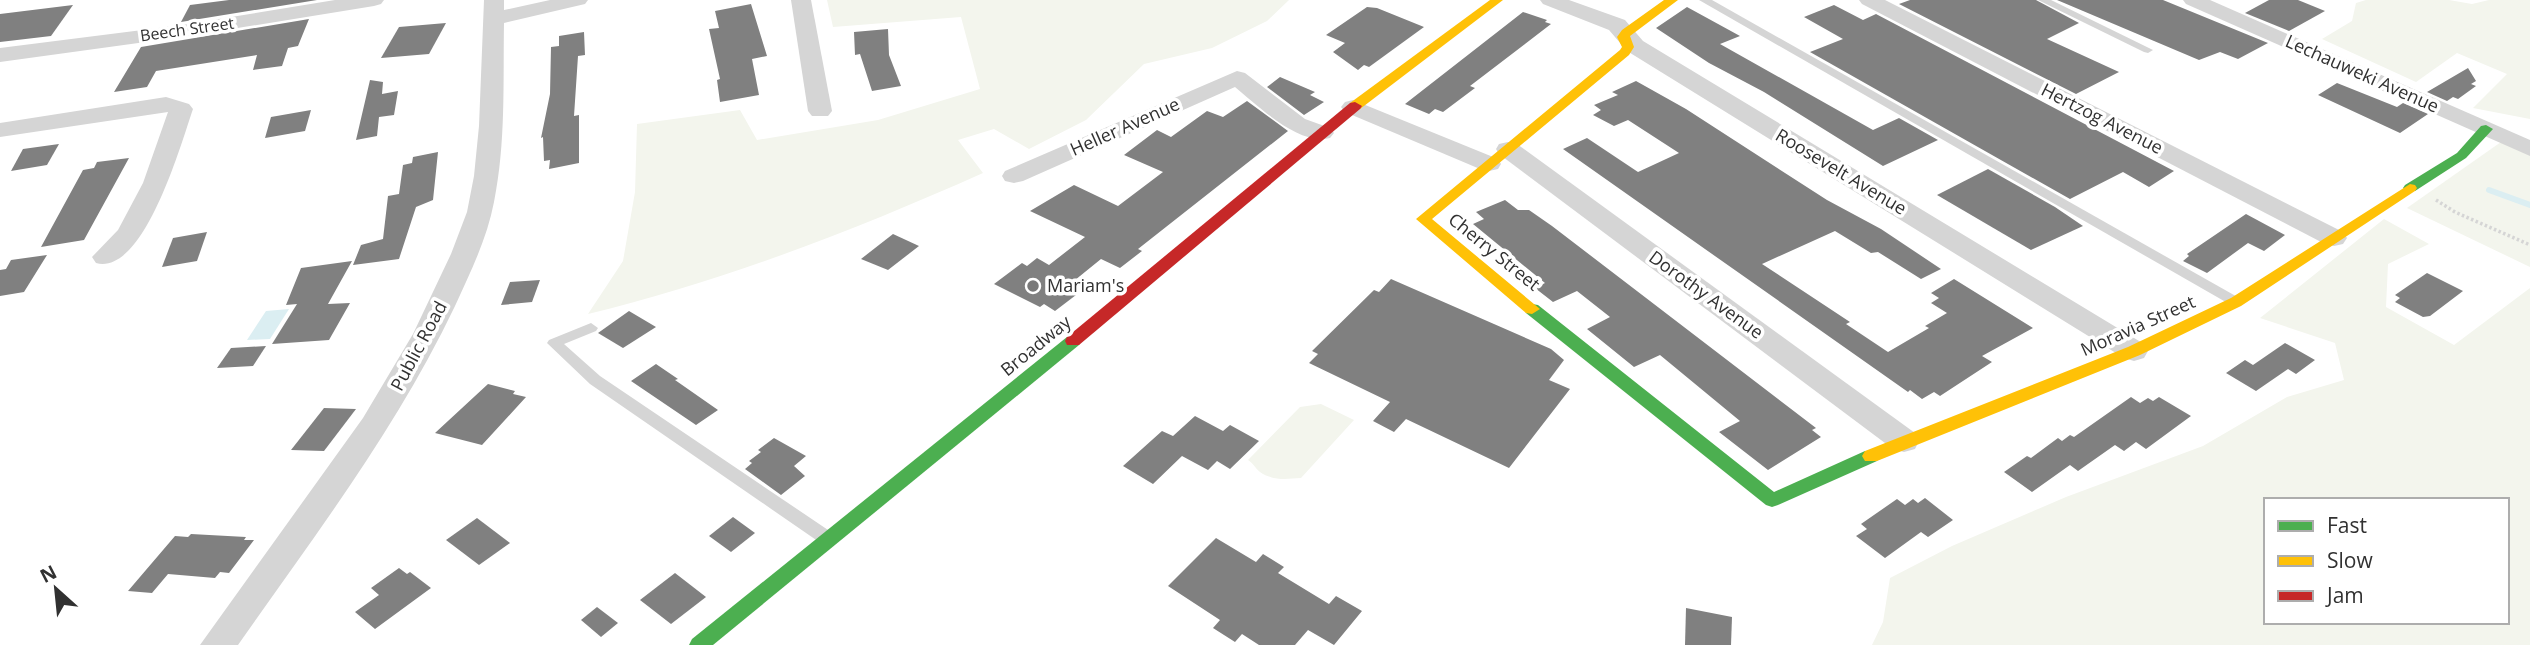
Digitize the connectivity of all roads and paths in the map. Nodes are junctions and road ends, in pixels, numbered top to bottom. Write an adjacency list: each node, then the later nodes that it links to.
1 (374, 0): 14 (street, Beech Street)
2 (578, 0): 11 (street)
3 (801, 0): 16 (street)
4 (1497, 0): 15 (street, Broadway)
5 (1550, 0): 12 (street, Roosevelt Avenue)
6 (1672, 0): 12 (street)
7 (1703, 0): 27 (lane)
8 (1869, 0): 24 (street, Hertzog Avenue)
9 (2043, 0): 13 (lane)
10 (2198, 1): 17 (street, Lechauweki Avenue)
11 (493, 9): 33 (street, Public Road)
12 (1626, 33): 21 (street, Cherry Street); 29 (street, Roosevelt Avenue)
13 (2148, 50)
14 (0, 55)
15 (1353, 107): 19 (street, Broadway); 21 (street, Dorothy Avenue)
16 (820, 111)
17 (2486, 129): 20 (street, Lechauweki Avenue); 23 (street, Moravia Street)
18 (0, 130): 26 (street)
19 (1322, 133): 22 (street, Heller Avenue); 32 (street, Broadway)
20 (2530, 149)
21 (1498, 156): 30 (street, Dorothy Avenue); 31 (street, Cherry Street)
22 (1014, 176)
23 (2413, 186): 24 (street, Moravia Street); 25 (path)
24 (2334, 238): 27 (street, Moravia Street)
25 (2530, 245)
26 (105, 257)
27 (2236, 302): 29 (street, Moravia Street)
28 (591, 328): 32 (lane)
29 (2134, 351): 30 (street, Moravia Street)
30 (1904, 441): 31 (street, Moravia Street)
31 (1772, 500)
32 (829, 540): 34 (street, Broadway)
33 (218, 645)
34 (699, 645)

